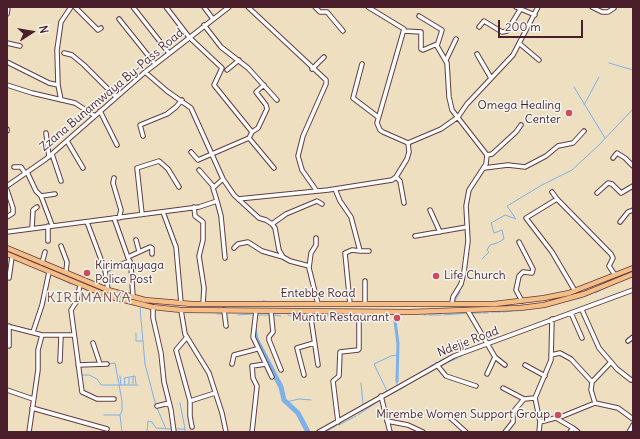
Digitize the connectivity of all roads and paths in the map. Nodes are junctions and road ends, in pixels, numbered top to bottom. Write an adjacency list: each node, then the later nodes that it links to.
1 (8, 7): 16 (street)
2 (71, 7): 46 (street)
3 (75, 7): 23 (street)
4 (133, 7): 32 (street)
5 (166, 7): 26 (street)
6 (204, 7): 20 (street)
7 (229, 7): 20 (street, Zzana Bunamwaya By-Pass Road)
8 (248, 7): 42 (street)
9 (315, 7): 24 (street)
10 (368, 7): 25 (street)
11 (516, 7): 15 (street)
12 (538, 7): 17 (street)
13 (592, 7): 14 (street)
14 (614, 8)
15 (520, 10): 17 (street); 22 (street)
16 (7, 14)
17 (535, 15): 30 (street)
18 (419, 16): 29 (street)
19 (119, 19): 40 (street)
20 (213, 19): 21 (street, Zzana Bunamwaya By-Pass Road)
21 (204, 25): 26 (street, Zzana Bunamwaya By-Pass Road); 36 (street)
22 (479, 27)
23 (101, 28)
24 (343, 31)
25 (404, 31): 29 (street); 55 (street)
26 (189, 37): 32 (street, Zzana Bunamwaya By-Pass Road); 59 (street)
27 (456, 39): 37 (street)
28 (7, 43): 31 (street)
29 (437, 44): 37 (street)
30 (520, 44): 38 (street); 45 (street)
31 (20, 46)
32 (168, 53): 40 (street, Zzana Bunamwaya By-Pass Road)
33 (64, 54): 49 (street)
34 (477, 54): 45 (street)
35 (324, 56): 42 (street)
36 (239, 60): 43 (street); 48 (street)
37 (446, 60): 56 (street)
38 (539, 60)
39 (7, 62): 46 (street)
40 (155, 64): 44 (street, Zzana Bunamwaya By-Pass Road)
41 (362, 64): 55 (street)
42 (312, 69): 88 (street)
43 (227, 70)
44 (145, 72): 49 (street, Zzana Bunamwaya By-Pass Road); 51 (street)
45 (491, 78): 56 (street)
46 (58, 84): 50 (street)
47 (7, 85): 50 (street)
48 (264, 85): 52 (street); 59 (street)
49 (116, 97): 53 (street, Zzana Bunamwaya By-Pass Road)
50 (61, 100): 54 (street)
51 (182, 100): 61 (street); 67 (street)
52 (277, 100)
53 (100, 111): 54 (street, Zzana Bunamwaya By-Pass Road); 65 (street)
54 (95, 116): 63 (street, Zzana Bunamwaya By-Pass Road)
55 (378, 117): 64 (street)
56 (458, 117): 64 (street); 69 (street)
57 (521, 125): 69 (street)
58 (584, 131): 75 (street)
59 (252, 132): 62 (street)
60 (46, 133): 68 (street)
61 (143, 136)
62 (249, 138): 67 (street); 74 (street)
63 (67, 141): 68 (street, Zzana Bunamwaya By-Pass Road); 73 (street)
64 (408, 143): 78 (street)
65 (117, 145)
66 (191, 152): 67 (street)
67 (211, 154): 80 (street)
68 (51, 155): 77 (street, Zzana Bunamwaya By-Pass Road); 81 (street)
69 (487, 155): 75 (street)
70 (613, 158): 71 (street)
71 (633, 166)
72 (14, 167): 77 (street)
73 (83, 168)
74 (274, 168)
75 (484, 168): 111 (street)
76 (199, 170): 83 (street)
77 (26, 173): 82 (street, Zzana Bunamwaya By-Pass Road); 92 (street)
78 (396, 176): 86 (street); 97 (street)
79 (114, 178): 106 (street)
80 (223, 179): 83 (street); 93 (street)
81 (61, 181)
82 (7, 186)
83 (213, 186): 95 (street)
84 (633, 186): 90 (street)
85 (179, 187): 103 (street)
86 (335, 189): 88 (street); 124 (street)
87 (7, 190): 104 (street)
88 (316, 190): 93 (street)
89 (552, 192): 94 (street)
90 (596, 193)
91 (55, 194): 92 (street)
92 (41, 196): 110 (street)
93 (238, 199): 109 (street)
94 (557, 200): 141 (street); 147 (street)
95 (217, 201): 99 (street); 132 (street)
96 (322, 204): 109 (street)
97 (404, 204)
98 (37, 207): 112 (street)
99 (194, 207): 102 (street); 152 (street)
100 (430, 210): 114 (street)
101 (633, 210): 108 (street)
102 (163, 212): 103 (street); 150 (street)
103 (142, 214): 106 (street)
104 (7, 217)
105 (114, 218): 106 (street); 107 (street); 130 (street)
106 (119, 218)
107 (87, 222): 110 (street); 137 (street)
108 (620, 222)
109 (272, 224): 131 (street)
110 (50, 226): 112 (street); 118 (street)
111 (467, 227): 114 (street); 151 (street)
112 (32, 228): 113 (street)
113 (7, 232)
114 (440, 232): 115 (street)
115 (415, 236)
116 (316, 238): 135 (street)
117 (136, 240): 123 (street)
118 (48, 241)
119 (519, 242): 149 (street)
120 (61, 246): 139 (street)
121 (7, 248): 134 (main road, Entebbe Road)
122 (234, 248): 131 (street)
123 (139, 251): 128 (street); 130 (street)
124 (360, 251): 125 (street); 155 (street)
125 (368, 251)
126 (45, 252): 134 (street)
127 (7, 254): 129 (main road, Entebbe Road)
128 (152, 254)
129 (12, 257): 138 (main road, Entebbe Road); 142 (street)
130 (128, 257): 133 (street)
131 (283, 257): 135 (street)
132 (225, 258)
133 (130, 261): 137 (street); 148 (street)
134 (42, 263): 139 (main road, Entebbe Road)
135 (309, 266): 154 (street)
136 (633, 268): 141 (main road, Entebbe Road)
137 (104, 270): 145 (street)
138 (49, 272): 144 (main road, Entebbe Road); 171 (street)
139 (66, 272): 145 (main road, Entebbe Road)
140 (633, 274): 163 (main road, Entebbe Road)
141 (615, 275): 147 (main road, Entebbe Road)
142 (9, 278)
143 (365, 282): 156 (street)
144 (80, 285): 157 (main road, Entebbe Road); 173 (street)
145 (108, 290): 148 (main road, Entebbe Road)
146 (633, 290): 160 (street, Ndejje Road)
147 (575, 291): 149 (main road, Entebbe Road)
148 (133, 297): 150 (main road, Entebbe Road)
149 (523, 301): 151 (main road, Entebbe Road)
150 (181, 303): 152 (main road, Entebbe Road)
151 (452, 303): 156 (main road, Entebbe Road)
152 (203, 304): 153 (main road, Entebbe Road)
153 (299, 304): 154 (main road, Entebbe Road); 164 (main road)
154 (318, 304): 155 (main road, Entebbe Road)
155 (350, 304): 156 (main road, Entebbe Road)
156 (365, 304)
157 (153, 307): 158 (main road, Entebbe Road); 214 (street)
158 (181, 310): 159 (main road, Entebbe Road); 175 (street)
159 (224, 310): 161 (main road, Entebbe Road); 170 (street)
160 (582, 310): 167 (street, Ndejje Road); 187 (street)
161 (256, 311): 162 (main road, Entebbe Road); 183 (street)
162 (271, 311): 164 (main road, Entebbe Road); 197 (street)
163 (468, 311): 166 (main road, Entebbe Road); 181 (street)
164 (299, 312): 165 (main road, Entebbe Road)
165 (310, 312): 166 (main road, Entebbe Road); 180 (street)
166 (359, 312): 222 (street)
167 (571, 313): 168 (street, Ndejje Road); 177 (street)
168 (552, 319): 181 (street, Ndejje Road); 184 (street)
169 (8, 326): 171 (street); 182 (street)
170 (226, 326)
171 (33, 332): 172 (street)
172 (42, 335): 174 (street); 210 (street)
173 (73, 335): 174 (street); 192 (street)
174 (61, 336): 186 (street)
175 (187, 337): 207 (street); 213 (street)
176 (633, 337): 178 (street)
177 (582, 338)
178 (628, 341)
179 (93, 343): 188 (street)
180 (314, 343): 193 (street); 199 (street)
181 (488, 344): 185 (street); 194 (street, Ndejje Road)
182 (9, 346)
183 (258, 348): 190 (street); 191 (street)
184 (551, 355): 200 (street); 203 (street)
185 (495, 357): 195 (street); 198 (street)
186 (60, 361)
187 (610, 362): 202 (street); 203 (street)
188 (100, 364): 189 (street); 192 (street)
189 (107, 364)
190 (232, 364)
191 (266, 364): 201 (street); 233 (street)
192 (78, 365): 211 (street)
193 (318, 365)
194 (437, 365): 204 (street); 208 (street, Ndejje Road)
195 (505, 365)
196 (525, 365): 200 (street)
197 (281, 370)
198 (487, 374)
199 (304, 375)
200 (545, 376): 209 (street)
201 (272, 377)
202 (630, 380)
203 (592, 382): 215 (street)
204 (476, 386)
205 (503, 388): 212 (street)
206 (7, 390): 210 (street)
207 (215, 393): 213 (street); 232 (street)
208 (381, 396): 221 (street); 222 (street, Ndejje Road)
209 (535, 398): 212 (street); 223 (street)
210 (33, 399): 217 (street)
211 (114, 399)
212 (524, 399): 237 (street)
213 (190, 401): 225 (street)
214 (169, 403): 216 (street); 231 (street)
215 (594, 403): 219 (street); 220 (street)
216 (158, 406)
217 (32, 408): 227 (street); 230 (street)
218 (446, 414): 229 (street)
219 (556, 418): 223 (street); 226 (street)
220 (633, 419)
221 (387, 421): 235 (street); 236 (street)
222 (338, 422): 228 (street, Ndejje Road)
223 (540, 422): 238 (street)
224 (633, 425): 241 (street)
225 (192, 428)
226 (573, 428): 239 (street); 240 (street)
227 (107, 429)
228 (325, 430): 234 (street, Ndejje Road)
229 (464, 431)
230 (29, 432)
231 (174, 432)
232 (226, 432)
233 (252, 432)
234 (319, 432)
235 (390, 432)
236 (423, 432)
237 (505, 432)
238 (539, 432)
239 (570, 432)
240 (578, 432)
241 (629, 432)

